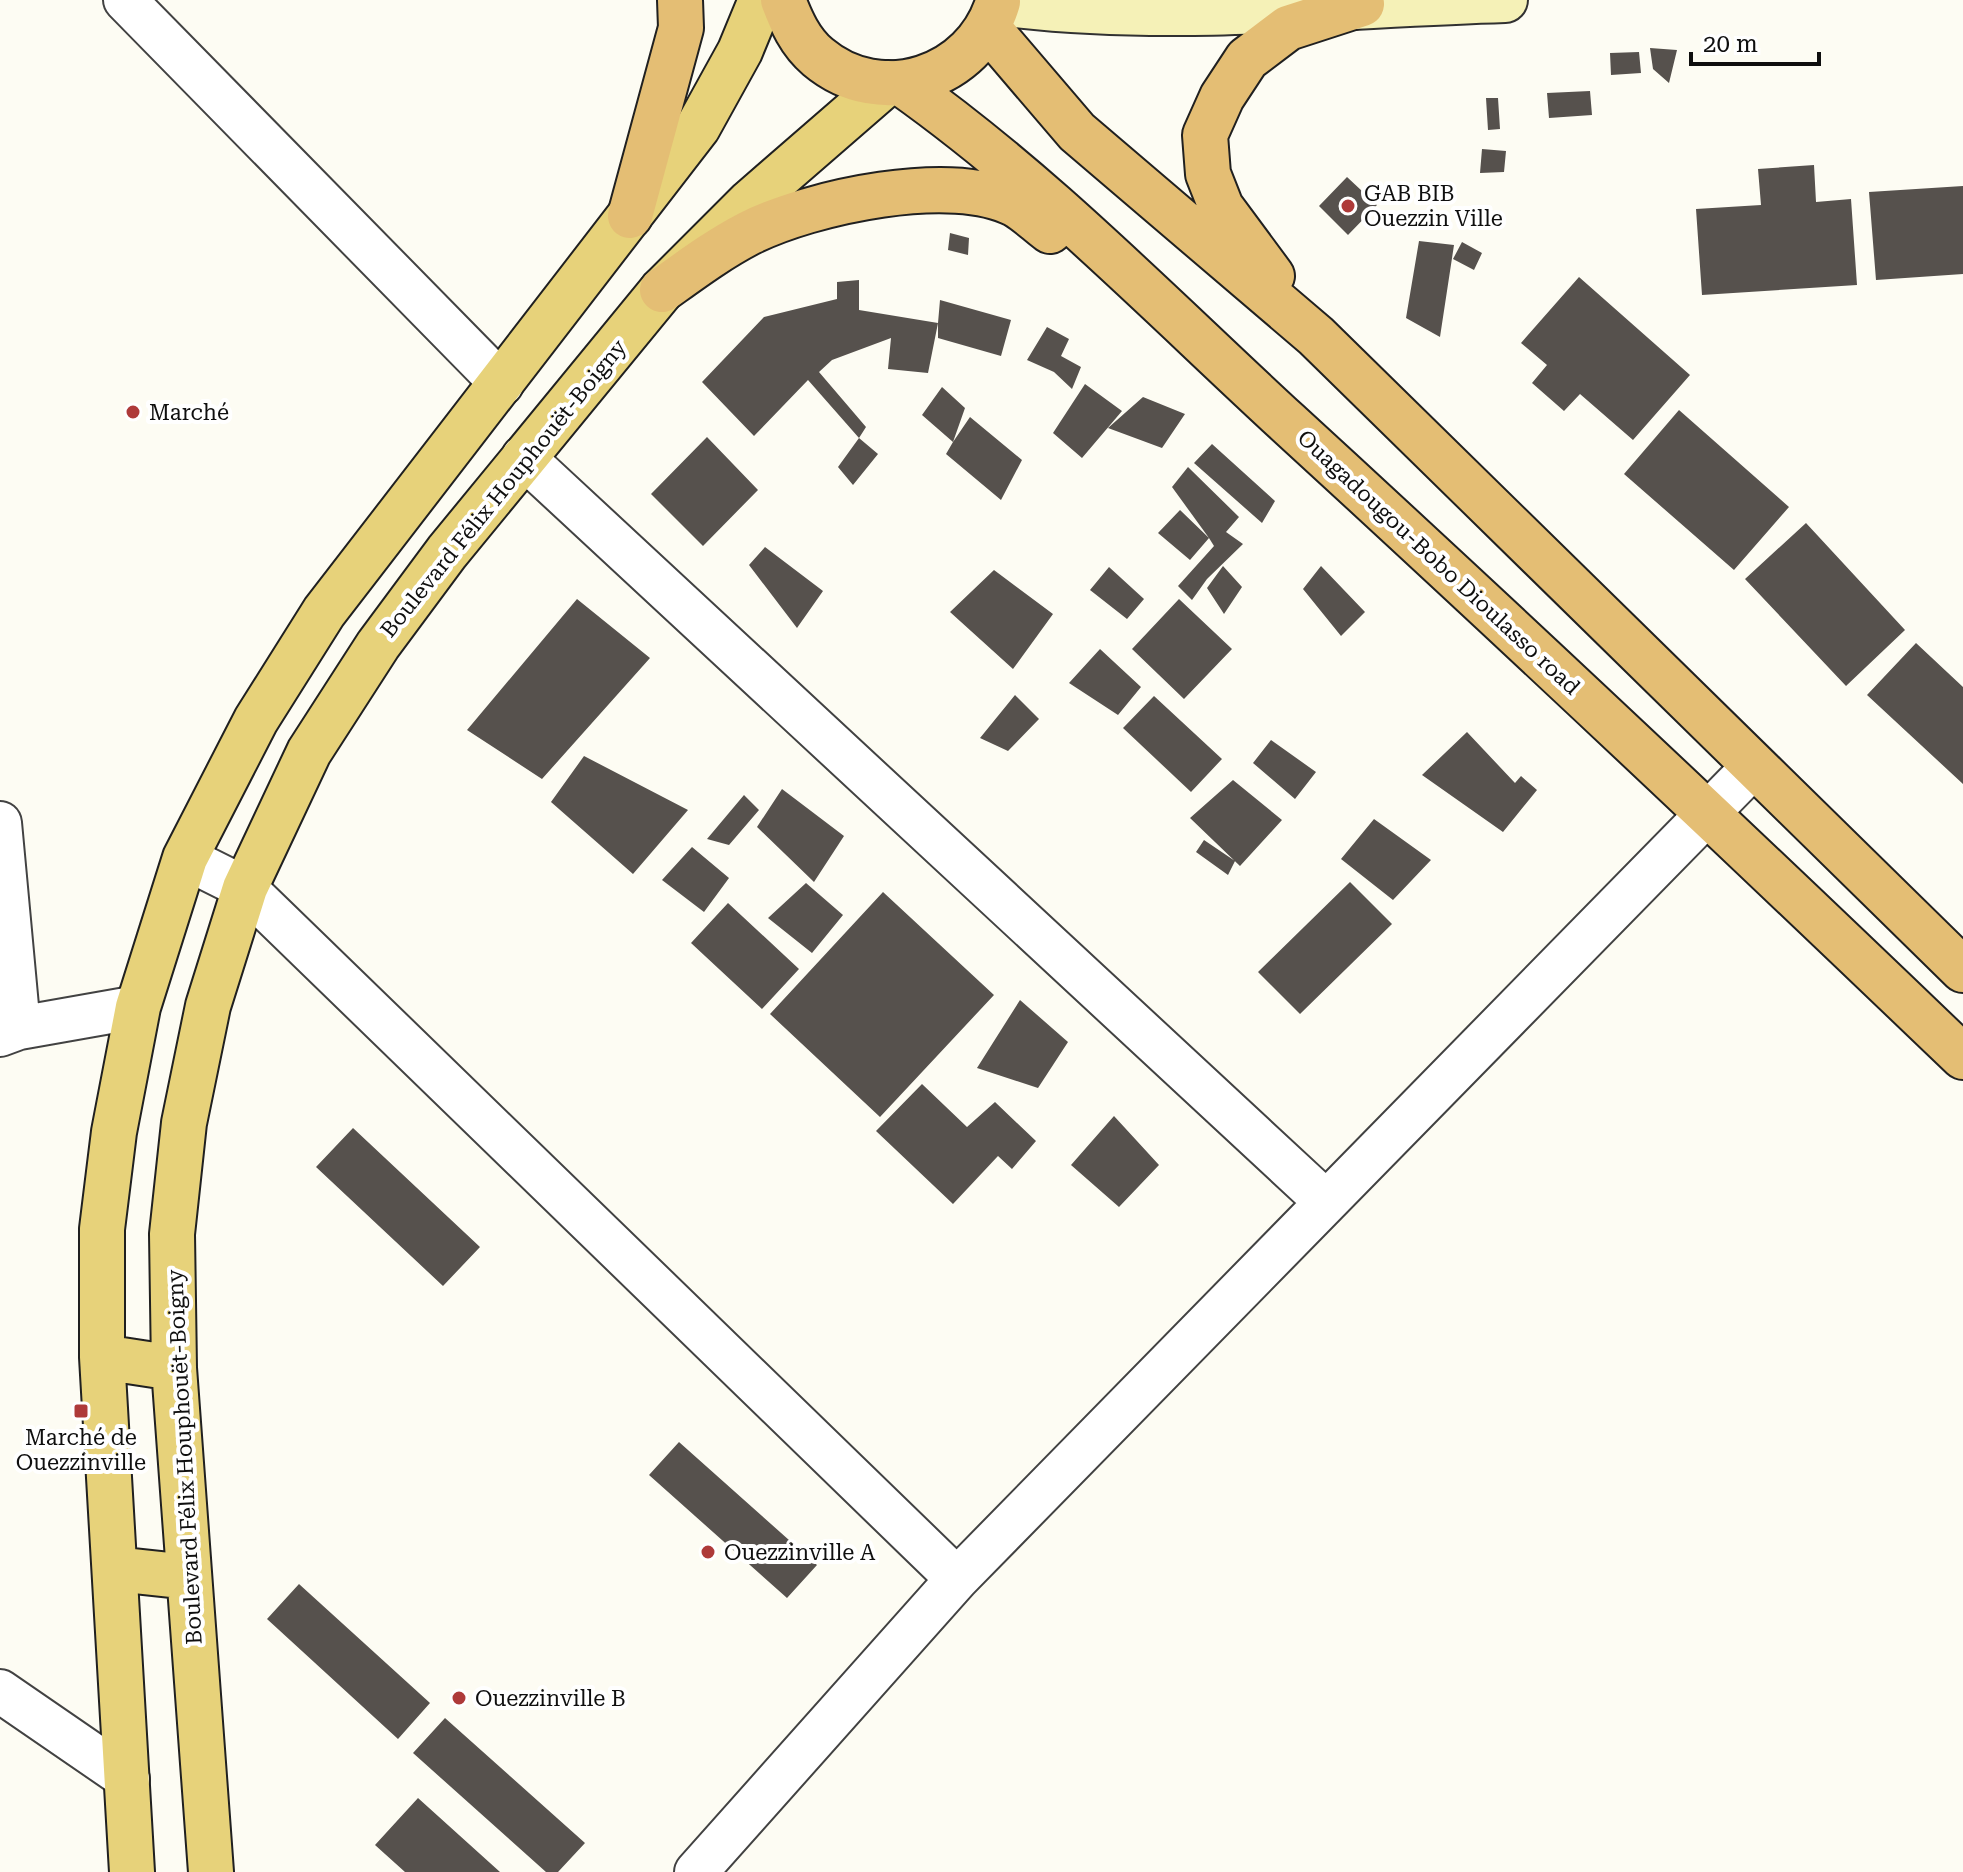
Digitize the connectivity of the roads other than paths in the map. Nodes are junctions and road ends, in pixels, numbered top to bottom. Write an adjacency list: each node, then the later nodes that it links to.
1 (125, 0): 14 (street)
2 (680, 0): 10 (highway)
3 (761, 0): 10 (main road)
4 (783, 0): 9 (highway)
5 (1505, 0): 6 (main road)
6 (1362, 4): 7 (main road); 12 (highway)
7 (1205, 7): 8 (main road)
8 (995, 11): 9 (highway); 12 (highway)
9 (894, 83): 11 (main road, Boulevard Félix Houphouët-Boigny); 13 (highway, Ouagadougou-Bobo Dioulasso road)
10 (630, 216): 14 (main road)
11 (662, 290): 13 (highway); 15 (main road, Boulevard Félix Houphouët-Boigny)
12 (1316, 336): 16 (highway)
13 (1205, 347): 17 (highway, Ouagadougou-Bobo Dioulasso road)
14 (502, 384): 19 (main road)
15 (523, 457): 20 (main road, Boulevard Félix Houphouët-Boigny); 25 (street)
16 (1753, 767): 17 (street); 21 (highway)
17 (1708, 813): 24 (highway, Ouagadougou-Bobo Dioulasso road); 25 (street)
18 (0, 823): 23 (street)
19 (185, 858): 20 (street); 22 (main road)
20 (245, 888): 27 (main road, Boulevard Félix Houphouët-Boigny); 30 (street)
21 (1963, 970)
22 (138, 1007): 23 (street); 26 (main road)
23 (10, 1032)
24 (1963, 1057)
25 (1326, 1202): 30 (street)
26 (102, 1357): 27 (main road); 28 (main road)
27 (174, 1368): 29 (main road, Boulevard Félix Houphouët-Boigny)
28 (115, 1569): 29 (main road); 32 (main road)
29 (189, 1577): 34 (main road, Boulevard Félix Houphouët-Boigny)
30 (957, 1579): 35 (street)
31 (0, 1691): 32 (street)
32 (128, 1779): 33 (main road)
33 (132, 1872)
34 (211, 1872)
35 (696, 1872)

